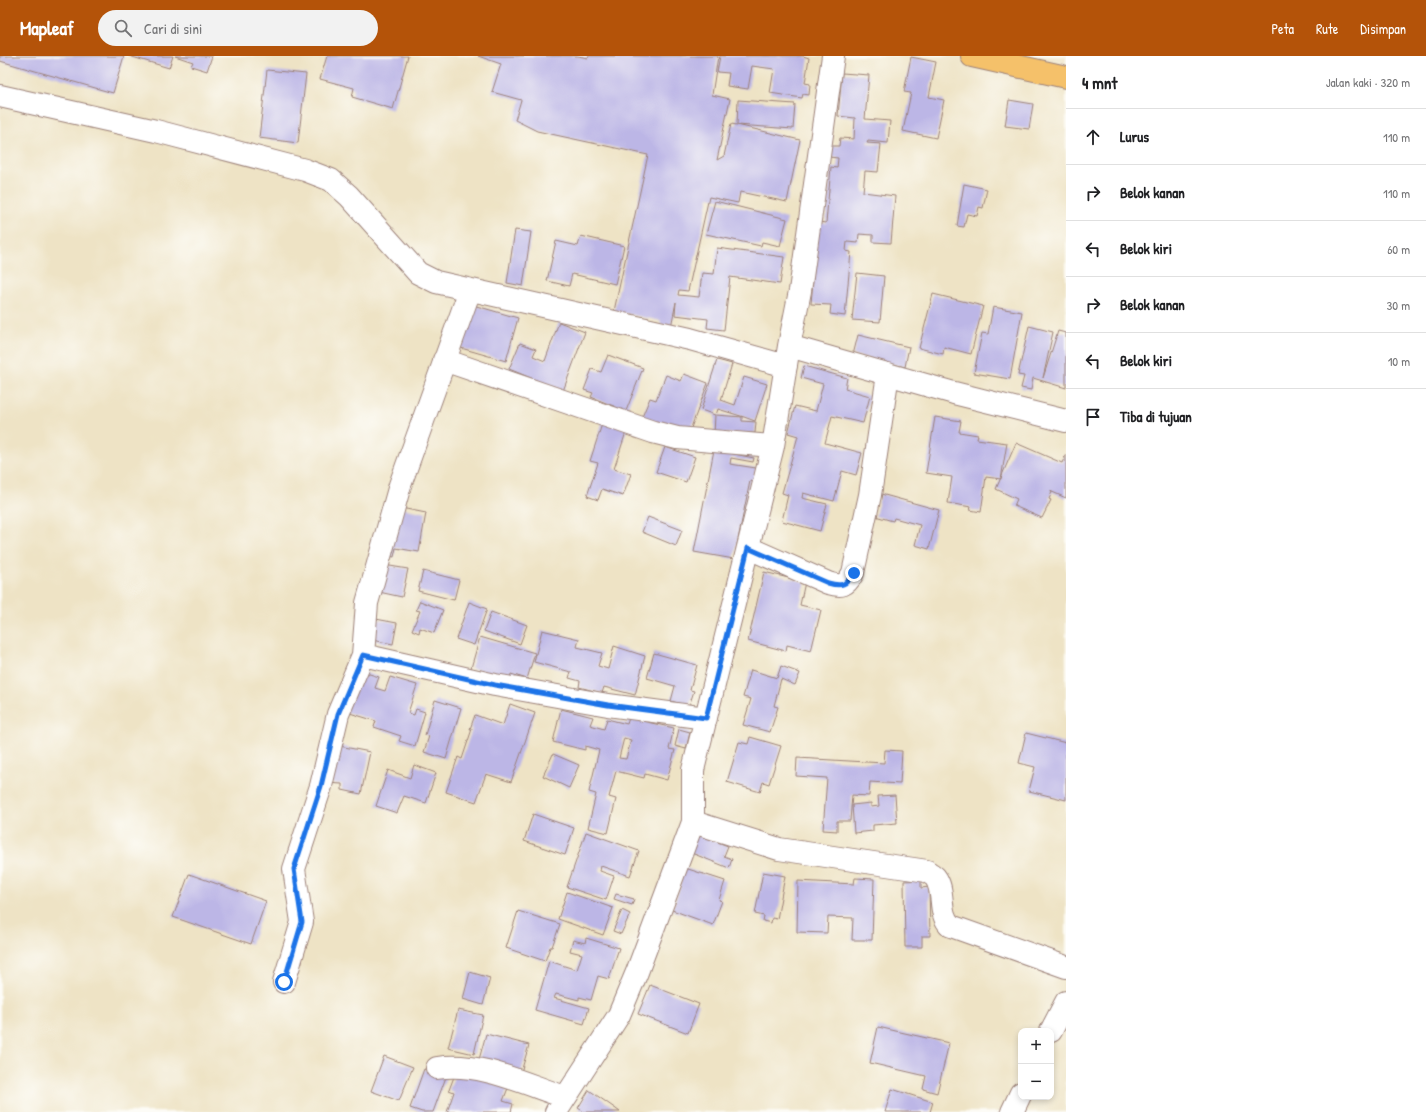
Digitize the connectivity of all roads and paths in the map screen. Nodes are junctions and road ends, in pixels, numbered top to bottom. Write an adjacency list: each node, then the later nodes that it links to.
1 (833, 56): 6 (street)
2 (972, 56): 3 (main road)
3 (1066, 77)
4 (0, 96): 5 (street)
5 (470, 290): 6 (street); 7 (street)
6 (787, 356): 8 (street); 10 (street)
7 (444, 360): 10 (street); 12 (street)
8 (888, 374): 9 (street); 11 (street)
9 (1066, 421)
10 (774, 446): 11 (street)
11 (748, 548): 13 (street)
12 (363, 655): 13 (street); 16 (street)
13 (706, 718): 14 (street)
14 (693, 822): 15 (street); 21 (street)
15 (1066, 967)
16 (284, 982)
17 (1066, 1002): 18 (street)
18 (1053, 1028)
19 (437, 1068): 21 (street)
20 (1018, 1099): 22 (street)
21 (560, 1104)
22 (1012, 1112)

